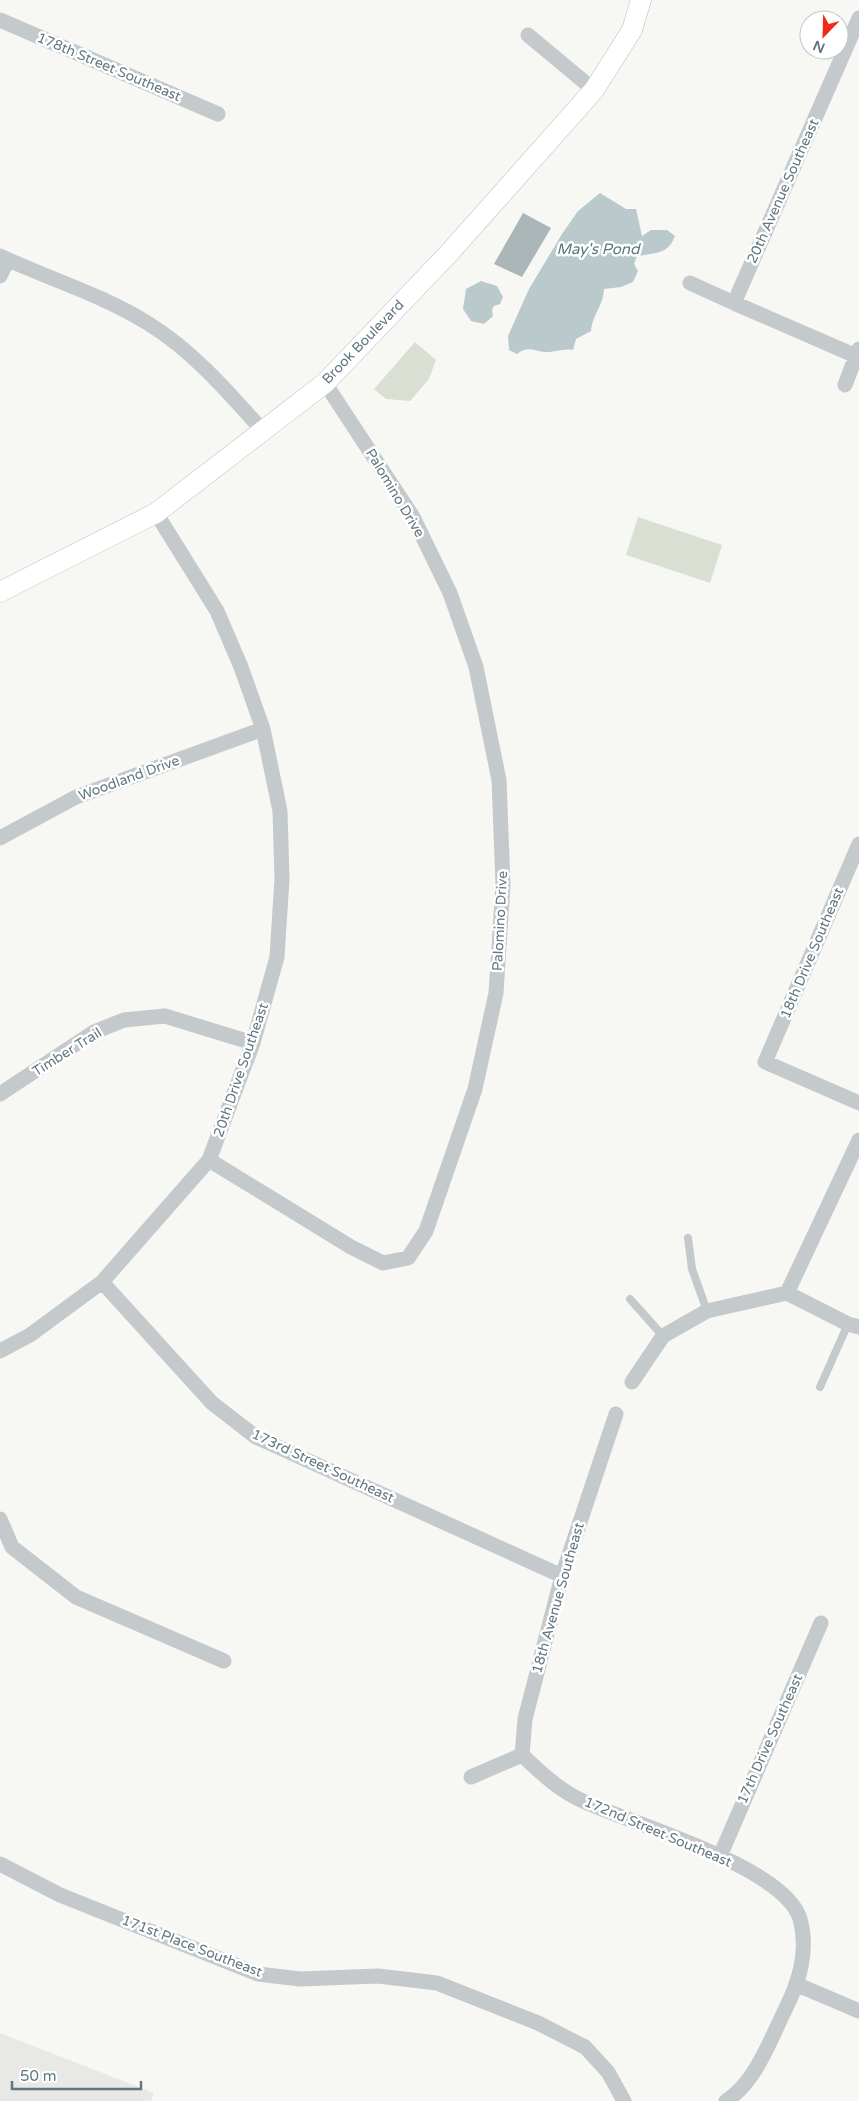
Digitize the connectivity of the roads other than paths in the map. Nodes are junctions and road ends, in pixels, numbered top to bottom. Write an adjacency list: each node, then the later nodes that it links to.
1 (641, 0): 5 (street, Brook Boulevard)
2 (859, 18): 10 (street, 20th Avenue Southeast)
3 (0, 20): 6 (street, 178th Street Southeast)
4 (528, 35): 5 (street)
5 (594, 90): 12 (street, Brook Boulevard)
6 (218, 114)
7 (4, 258): 8 (street); 14 (street)
8 (0, 276)
9 (690, 283): 10 (street)
10 (734, 303): 11 (street)
11 (857, 353): 13 (street)
12 (325, 383): 14 (street, Brook Boulevard); 24 (street, Palomino Drive)
13 (845, 385)
14 (263, 431): 15 (street, Brook Boulevard)
15 (156, 513): 16 (street, Brook Boulevard); 17 (street, 20th Drive Southeast)
16 (0, 592)
17 (264, 729): 18 (street, Woodland Drive); 20 (street, 20th Drive Southeast)
18 (0, 838)
19 (859, 844): 22 (street, 18th Drive Southeast)
20 (253, 1043): 21 (street, Timber Trail); 24 (street, 20th Drive Southeast)
21 (0, 1094)
22 (859, 1103)
23 (859, 1140): 27 (street)
24 (209, 1160): 26 (street, 20th Drive Southeast)
25 (688, 1238): 29 (lane)
26 (102, 1282): 32 (street, 20th Drive Southeast); 37 (street, 173rd Street Southeast)
27 (787, 1293): 29 (street); 30 (street)
28 (630, 1299): 31 (lane)
29 (707, 1311): 31 (street)
30 (854, 1325): 34 (lane)
31 (663, 1336): 33 (street)
32 (0, 1351)
33 (632, 1382)
34 (820, 1388)
35 (616, 1414): 37 (street, 18th Avenue Southeast)
36 (0, 1518): 39 (street)
37 (562, 1576): 40 (street, 18th Avenue Southeast)
38 (821, 1623): 42 (street, 17th Drive Southeast)
39 (224, 1662)
40 (522, 1755): 41 (street); 42 (street, 172nd Street Southeast)
41 (471, 1777)
42 (720, 1856): 44 (street, 172nd Street Southeast)
43 (0, 1864): 46 (street, 171st Place Southeast)
44 (798, 1985): 45 (street); 47 (street, 172nd Street Southeast)
45 (859, 2011)
46 (624, 2101)
47 (726, 2101)

